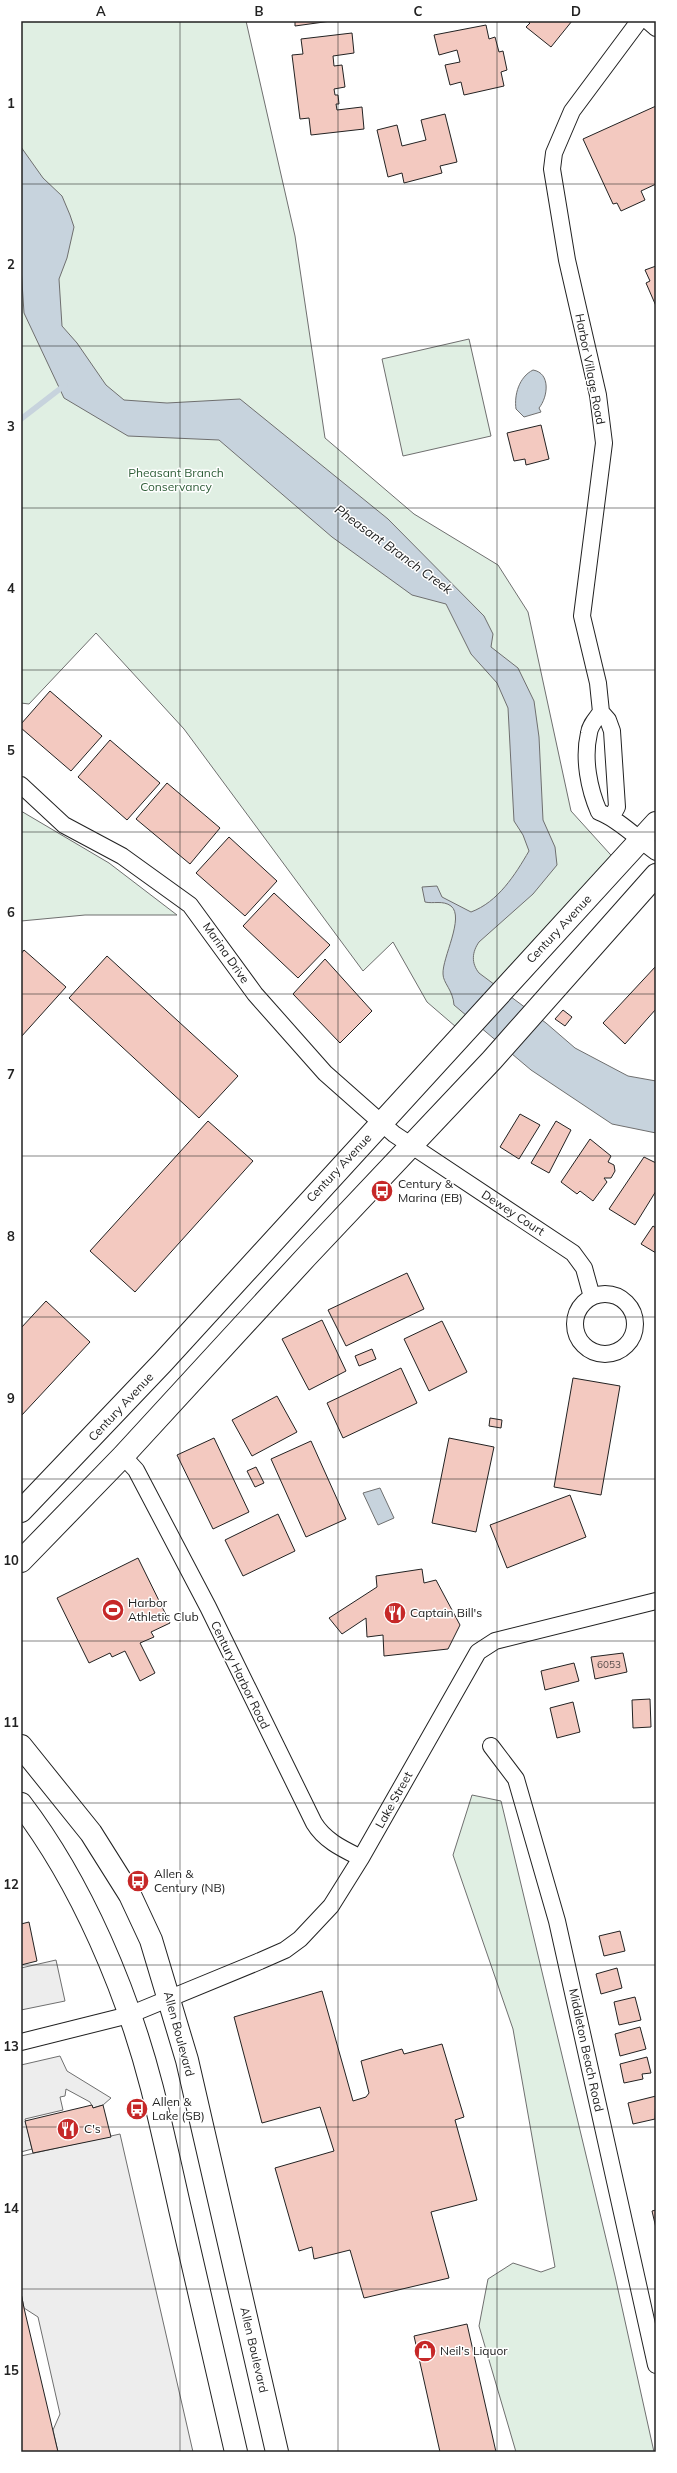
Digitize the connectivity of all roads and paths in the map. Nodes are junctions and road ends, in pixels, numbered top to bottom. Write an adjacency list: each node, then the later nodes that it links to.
1 (640, 21): 4 (street, Harbor Village Road)
2 (648, 21): 3 (street)
3 (656, 28)
4 (601, 712): 6 (street, Harbor Village Road); 6 (street)
5 (21, 785): 10 (street, Marina Drive)
6 (612, 816): 8 (street)
7 (656, 823): 8 (main road, Century Avenue)
8 (648, 846): 10 (main road, Century Avenue)
9 (656, 875): 11 (main road)
10 (380, 1122): 11 (street, Marina Drive); 14 (main road, Century Avenue)
11 (410, 1147): 12 (street, Dewey Court); 13 (main road)
12 (592, 1297)
13 (123, 1456): 15 (main road); 20 (street, Century Harbor Road)
14 (21, 1511)
15 (21, 1561)
16 (656, 1600): 20 (street, Lake Street)
17 (21, 1746): 21 (main road, Allen Boulevard)
18 (491, 1746): 24 (street, Middleton Beach Road)
19 (21, 1804): 22 (main road)
20 (361, 1858): 21 (street, Lake Street)
21 (170, 1997): 22 (street, Lake Street); 26 (main road, Allen Boulevard)
22 (129, 2015): 23 (street, Lake Street); 25 (main road)
23 (21, 2042)
24 (656, 2365)
25 (236, 2452)
26 (277, 2452)

